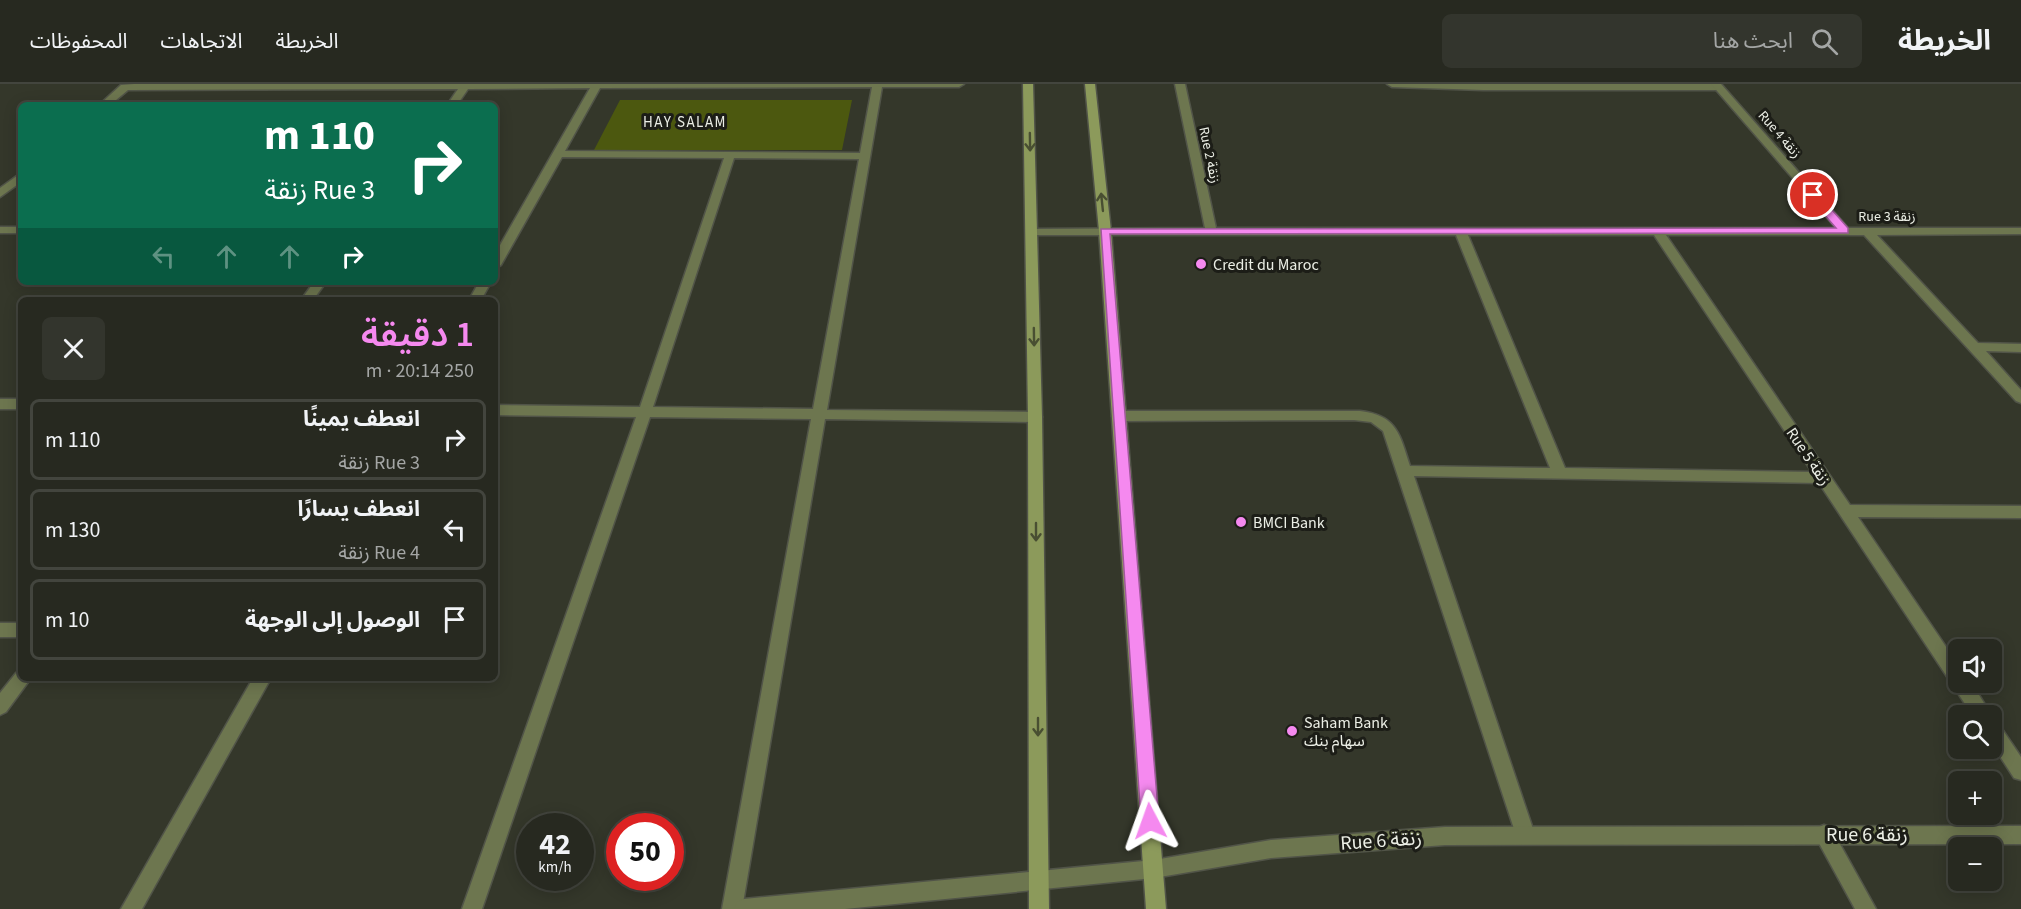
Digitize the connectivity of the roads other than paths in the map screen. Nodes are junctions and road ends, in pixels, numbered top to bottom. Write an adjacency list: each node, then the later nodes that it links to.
1 (959, 84): 10 (street)
2 (1028, 84): 28 (main road, one-way to 28)
3 (1090, 84): 23 (main road, one-way to 3)
4 (1180, 84): 24 (street, Rue 2 زنقة)
5 (1392, 84): 11 (street)
6 (565, 85): 9 (street); 13 (street)
7 (1717, 85): 12 (street); 26 (street, Rue 4 زنقة)
8 (127, 86): 9 (street); 14 (street)
9 (466, 86): 15 (street)
10 (877, 86): 13 (street); 18 (street)
11 (1482, 86): 12 (street)
12 (1578, 86)
13 (596, 87): 16 (street)
14 (108, 102)
15 (454, 102)
16 (558, 154): 17 (street); 31 (street)
17 (730, 155): 18 (street); 38 (street)
18 (865, 156): 39 (street)
19 (18, 179): 20 (street)
20 (0, 194)
21 (0, 230): 22 (street)
22 (18, 230)
23 (1105, 231): 24 (street, Rue 3 زنقة); 28 (street, Rue 3 زنقة); 40 (main road)
24 (1211, 231): 25 (street, Rue 3 زنقة)
25 (1460, 231): 29 (street, Rue 3 زنقة); 43 (street)
26 (1845, 231): 29 (street, Rue 3 زنقة); 30 (street, Rue 3 زنقة)
27 (2021, 231): 30 (street, Rue 3 زنقة)
28 (1032, 232): 41 (main road, one-way to 41)
29 (1658, 232): 44 (street, Rue 5 زنقة)
30 (1868, 232): 32 (street)
31 (498, 260)
32 (1974, 347): 33 (street); 34 (street)
33 (2021, 348)
34 (2021, 398)
35 (0, 404): 36 (street)
36 (18, 404)
37 (498, 410): 38 (street)
38 (645, 412): 39 (street); 61 (street)
39 (819, 414): 41 (street); 62 (street)
40 (1119, 416): 42 (street); 58 (main road)
41 (1035, 417): 59 (main road, one-way to 59)
42 (1404, 471): 43 (street); 56 (street)
43 (1560, 474): 44 (street)
44 (1824, 478): 45 (street, Rue 5 زنقة)
45 (1846, 511): 46 (street); 49 (street, Rue 5 زنقة)
46 (2021, 512)
47 (0, 630): 48 (street)
48 (18, 630)
49 (1948, 663)
50 (20, 681): 52 (street)
51 (260, 681): 60 (street)
52 (0, 707)
53 (2002, 744): 54 (street)
54 (2021, 772)
55 (1824, 834): 56 (street, Rue 6 زنقة); 57 (street, Rue 6 زنقة); 66 (street)
56 (1524, 835): 58 (street, Rue 6 زنقة)
57 (2021, 835)
58 (1154, 869): 59 (street, Rue 6 زنقة); 65 (main road)
59 (1039, 880): 63 (street, Rue 6 زنقة); 64 (main road)
60 (131, 909)
61 (472, 909)
62 (732, 909)
63 (744, 909)
64 (1039, 909)
65 (1156, 909)
66 (1866, 909)

